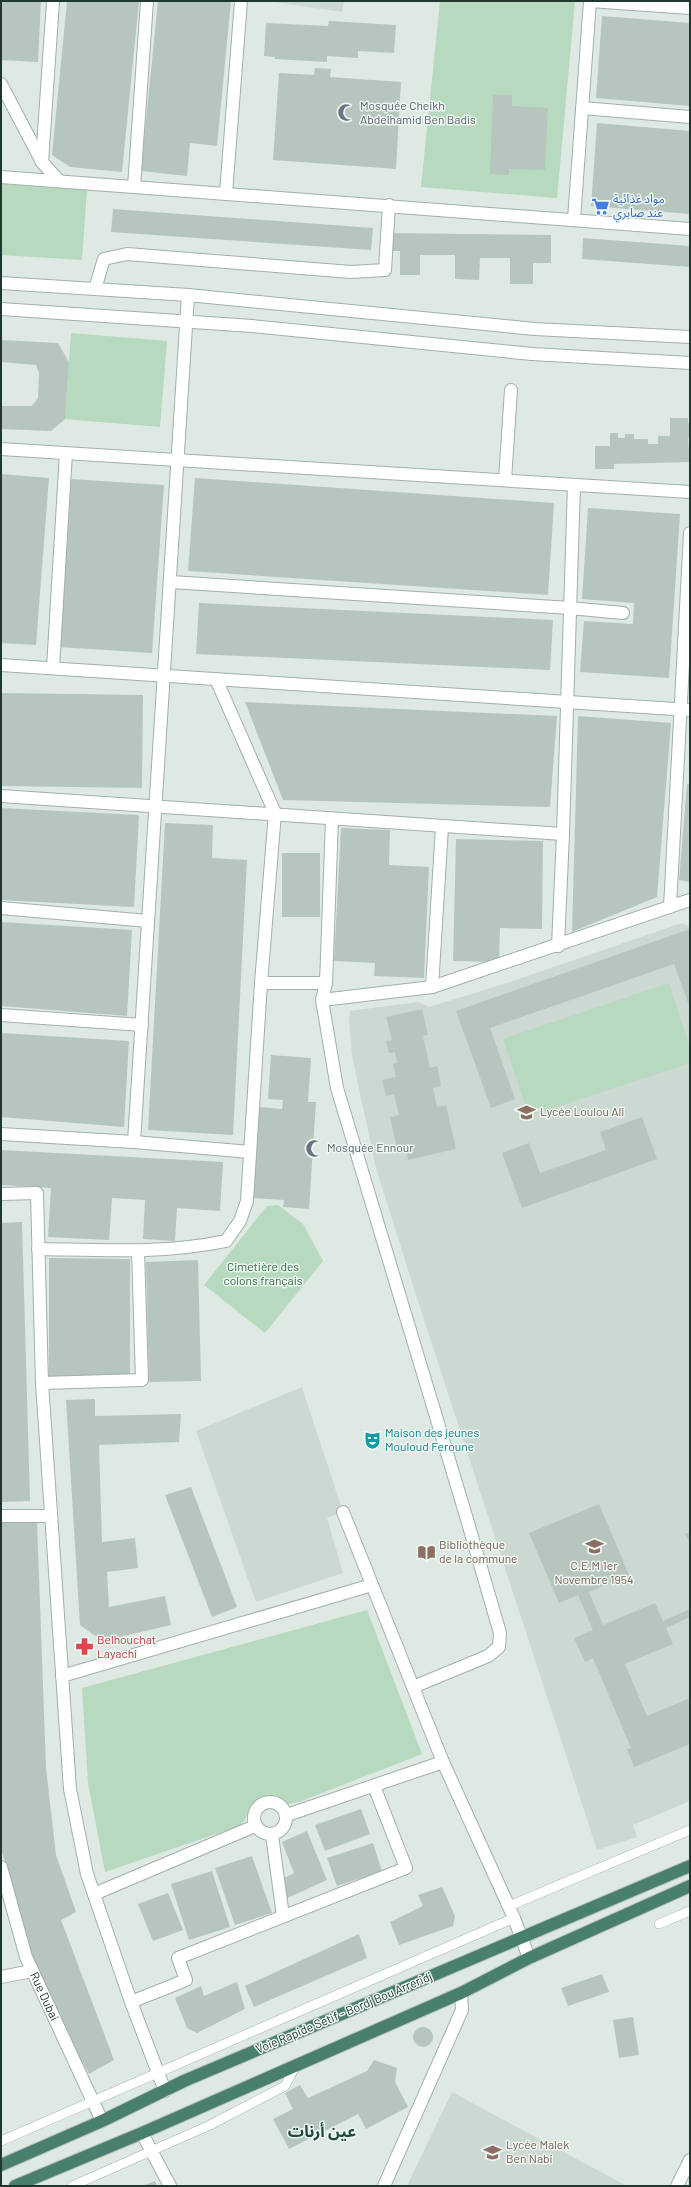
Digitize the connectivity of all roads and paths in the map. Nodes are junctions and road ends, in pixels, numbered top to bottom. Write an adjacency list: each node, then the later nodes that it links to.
1 (54, 1): 9 (street)
2 (147, 1): 12 (street)
3 (241, 1): 13 (street)
4 (590, 1): 5 (street); 7 (street)
5 (690, 8)
6 (1, 84): 9 (street)
7 (582, 108): 8 (street); 15 (street)
8 (690, 116)
9 (42, 162): 11 (street)
10 (1, 177): 11 (street)
11 (59, 181): 12 (street)
12 (134, 187): 13 (street)
13 (226, 194): 14 (street)
14 (389, 205): 15 (street); 18 (street)
15 (574, 219): 16 (street)
16 (690, 229)
17 (1, 283): 18 (street)
18 (95, 289): 19 (street)
19 (188, 295): 21 (street); 22 (street)
20 (1, 309): 21 (street)
21 (187, 322): 23 (street); 27 (street)
22 (690, 337)
23 (690, 363)
24 (511, 390): 28 (street)
25 (1, 449): 26 (street)
26 (66, 453): 27 (street); 36 (street)
27 (178, 460): 28 (street); 32 (street)
28 (505, 480): 29 (street)
29 (574, 485): 30 (street); 33 (street)
30 (690, 492)
31 (690, 533): 40 (street)
32 (171, 582): 33 (street); 37 (street)
33 (570, 608): 34 (street); 39 (street)
34 (623, 613)
35 (1, 665): 36 (street)
36 (53, 668): 37 (street)
37 (164, 675): 38 (street); 42 (street)
38 (216, 679): 39 (street); 43 (street)
39 (566, 702): 40 (street); 46 (street)
40 (685, 709): 48 (street)
41 (1, 796): 42 (street)
42 (156, 806): 43 (street); 50 (street)
43 (275, 813): 44 (street); 52 (street)
44 (332, 819): 45 (street); 53 (street)
45 (442, 827): 46 (street); 54 (street)
46 (563, 834): 51 (street)
47 (690, 900): 48 (street)
48 (670, 907): 51 (street)
49 (1, 908): 50 (street)
50 (148, 922): 57 (street)
51 (558, 946): 54 (street)
52 (261, 983): 53 (street); 60 (street)
53 (326, 983): 55 (street)
54 (432, 987): 55 (street)
55 (322, 1000): 70 (street)
56 (1, 1014): 57 (street)
57 (142, 1025): 59 (street)
58 (1, 1134): 59 (street)
59 (134, 1142): 60 (street)
60 (250, 1152): 63 (street)
61 (1, 1194): 62 (street)
62 (38, 1249): 63 (street); 64 (street)
63 (138, 1251): 64 (street)
64 (42, 1383): 67 (street)
65 (343, 1512): 68 (street)
66 (1, 1516): 67 (street)
67 (51, 1516): 69 (street)
68 (372, 1585): 69 (street); 70 (street)
69 (62, 1676): 80 (street)
70 (413, 1687): 71 (street)
71 (443, 1762): 72 (street); 82 (street)
72 (374, 1786): 73 (street); 83 (street)
73 (286, 1815): 74 (street); 76 (street)
74 (255, 1826): 76 (street); 80 (street)
75 (690, 1830): 82 (lane)
76 (272, 1835): 83 (street)
77 (690, 1866): 85 (highway, Voie Rapide Setif - Bordj Bou Arreridj)
78 (1, 1867): 87 (street, Rue Dubai)
79 (690, 1886): 86 (highway)
80 (94, 1894): 90 (street)
81 (690, 1911): 84 (lane)
82 (511, 1912): 85 (street); 92 (lane)
83 (283, 1916): 90 (street)
84 (659, 1924)
85 (520, 1939): 86 (street); 93 (highway, Voie Rapide Setif - Bordj Bou Arreridj)
86 (529, 1958): 89 (highway)
87 (32, 1971): 88 (street); 94 (street, Rue Dubai)
88 (1, 1977)
89 (461, 1993): 91 (highway); 104 (street)
90 (131, 2002): 92 (street)
91 (296, 2065): 96 (highway); 98 (lane)
92 (158, 2072): 93 (street); 94 (lane)
93 (165, 2091): 95 (highway, Voie Rapide Setif - Bordj Bou Arreridj)
94 (92, 2101): 95 (street, Rue Dubai); 97 (lane)
95 (102, 2121): 100 (highway, Voie Rapide Setif - Bordj Bou Arreridj)
96 (142, 2132): 98 (street); 101 (highway)
97 (1, 2141)
98 (152, 2151): 102 (lane); 103 (street)
99 (690, 2160): 105 (street)
100 (1, 2165)
101 (15, 2186)
102 (72, 2186)
103 (170, 2186)
104 (384, 2186)
105 (677, 2186)

